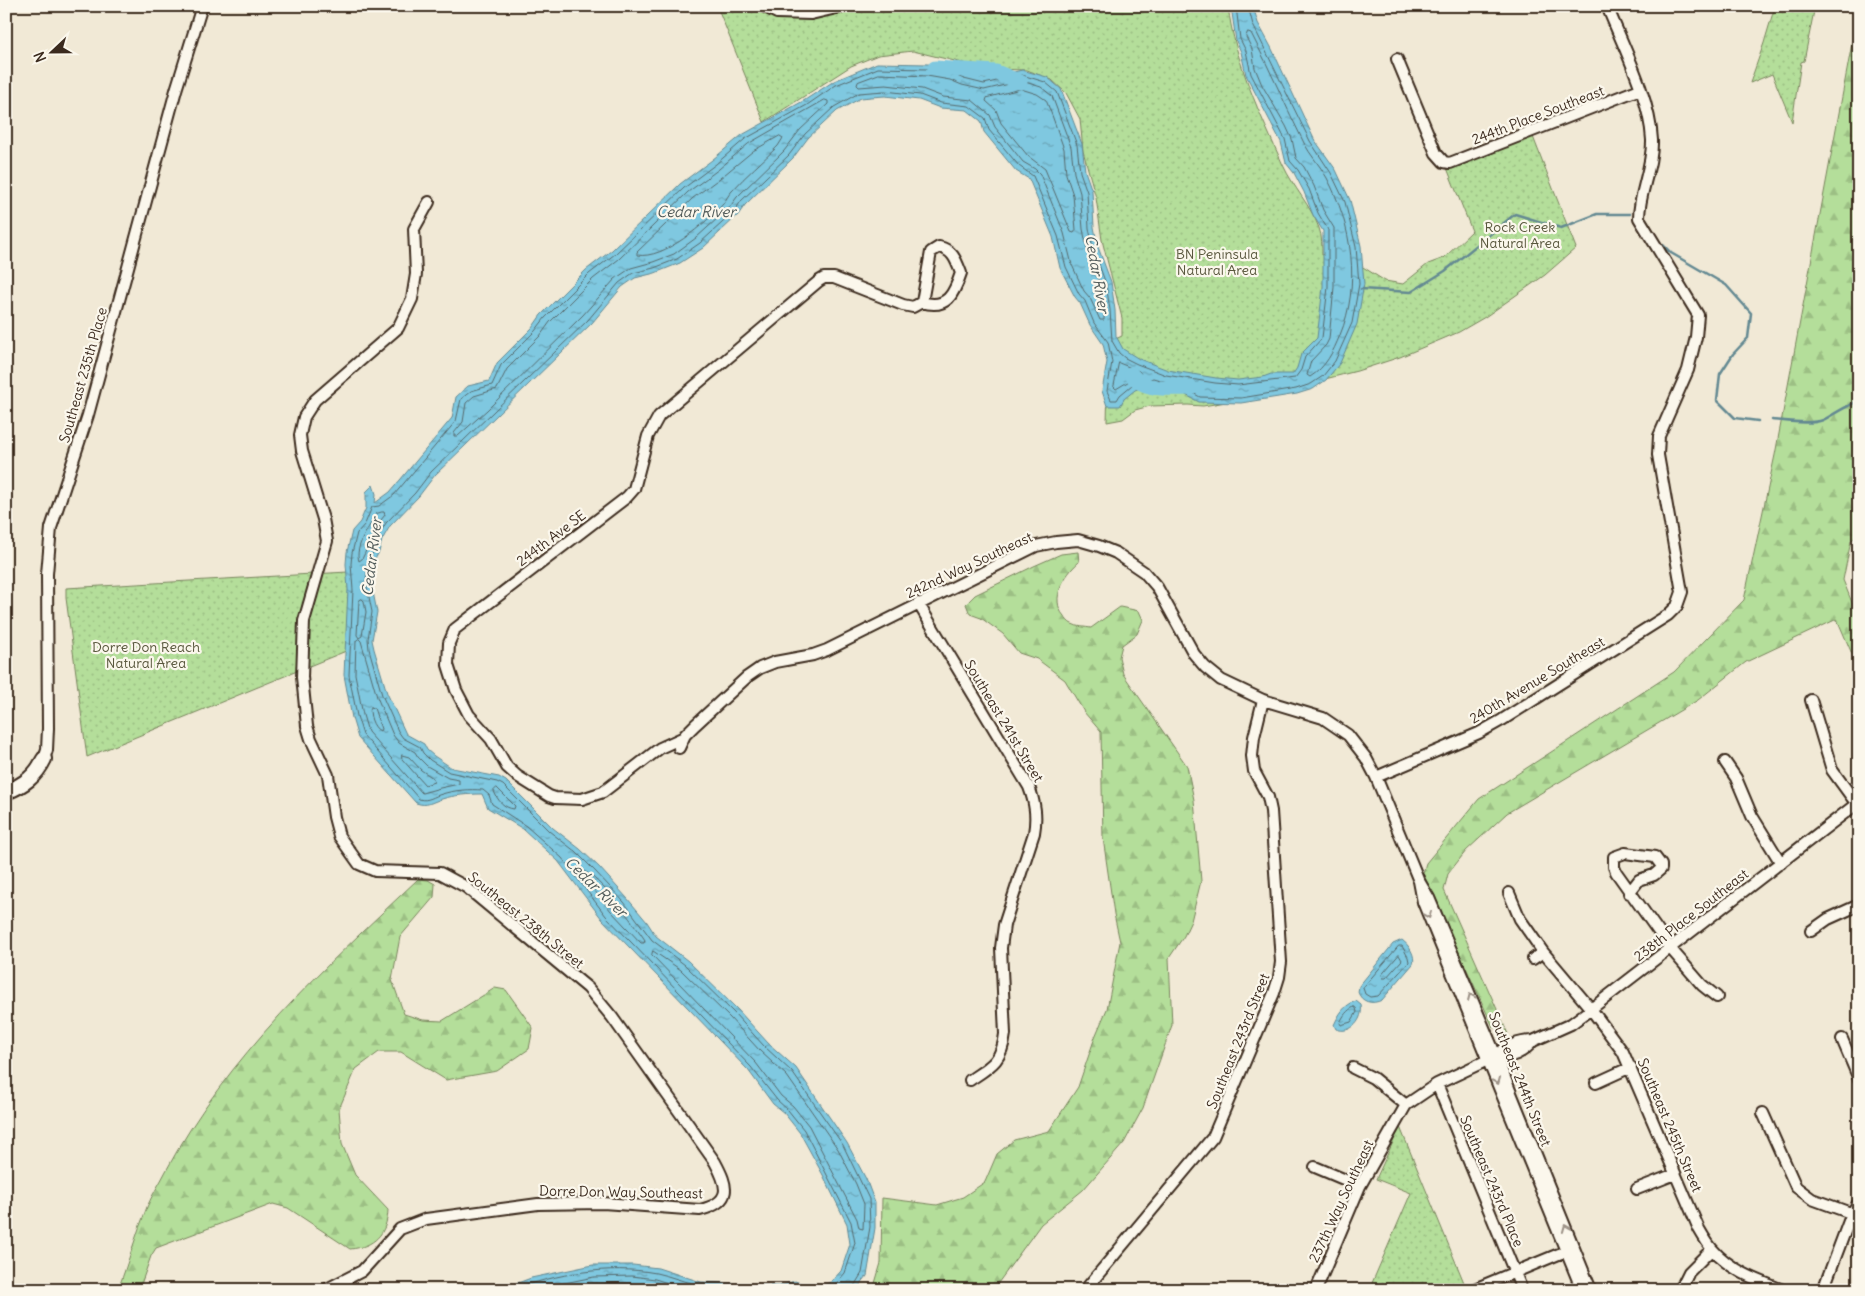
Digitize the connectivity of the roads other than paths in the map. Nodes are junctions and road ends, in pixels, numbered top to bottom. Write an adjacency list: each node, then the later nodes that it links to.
1 (202, 6): 15 (street, Southeast 235th Place)
2 (763, 6): 3 (street)
3 (844, 6)
4 (1607, 6): 6 (street)
5 (1397, 60): 6 (street, 244th Place Southeast)
6 (1640, 89): 17 (street, 240th Avenue Southeast)
7 (429, 202): 44 (street, Southeast 238th Street)
8 (922, 302): 8 (street, 244th Ave SE); 13 (street, 244th Ave SE)
9 (918, 604): 10 (street, 242nd Way Southeast); 13 (street, 242nd Way Southeast); 35 (street, Southeast 241st Street)
10 (1263, 700): 12 (street, 242nd Way Southeast); 51 (street, Southeast 243rd Street)
11 (1811, 700): 19 (street)
12 (1333, 724): 17 (street, Southeast 244th Street)
13 (684, 737): 14 (street, 242nd Way Southeast)
14 (679, 748)
15 (44, 759): 18 (street)
16 (1724, 762): 20 (street)
17 (1376, 777): 31 (street, Southeast 244th Street)
18 (6, 792)
19 (1858, 804): 20 (street, 238th Place Southeast)
20 (1781, 863): 25 (street, 238th Place Southeast)
21 (1509, 893): 26 (street, Southeast 245th Street)
22 (1629, 893): 22 (street); 25 (street)
23 (1859, 905): 24 (street)
24 (1811, 931)
25 (1670, 948): 28 (street); 29 (street, 238th Place Southeast)
26 (1543, 952): 27 (street); 29 (street, Southeast 245th Street)
27 (1533, 959)
28 (1717, 997)
29 (1591, 1009): 31 (street, 238th Place Southeast); 32 (street, Southeast 245th Street)
30 (1842, 1039): 34 (street)
31 (1492, 1058): 37 (street, 238th Place Southeast); 47 (street, Southeast 244th Street)
32 (1631, 1066): 36 (street); 41 (street, Southeast 245th Street)
33 (1353, 1068): 38 (street)
34 (1859, 1078)
35 (970, 1080)
36 (1596, 1083)
37 (1437, 1084): 38 (street, 237th Way Southeast); 49 (street, Southeast 243rd Place)
38 (1406, 1105): 42 (street, 237th Way Southeast)
39 (1763, 1113): 46 (street)
40 (1315, 1167): 42 (street)
41 (1675, 1174): 43 (street); 48 (street, Southeast 245th Street)
42 (1360, 1186): 52 (street, 237th Way Southeast)
43 (1637, 1189)
44 (725, 1192): 50 (street, Dorre Don Way Southeast)
45 (1859, 1202): 46 (street)
46 (1855, 1214): 59 (street)
47 (1570, 1249): 49 (street); 55 (street, Southeast 244th Street); 56 (street, Southeast 244th Street)
48 (1712, 1249): 57 (street); 58 (street, Southeast 245th Street)
49 (1515, 1272): 53 (street); 54 (street, Southeast 243rd Place)
50 (325, 1290)
51 (1085, 1290)
52 (1316, 1290)
53 (1472, 1290)
54 (1522, 1290)
55 (1582, 1290)
56 (1591, 1290)
57 (1680, 1290)
58 (1782, 1290)
59 (1823, 1290)

